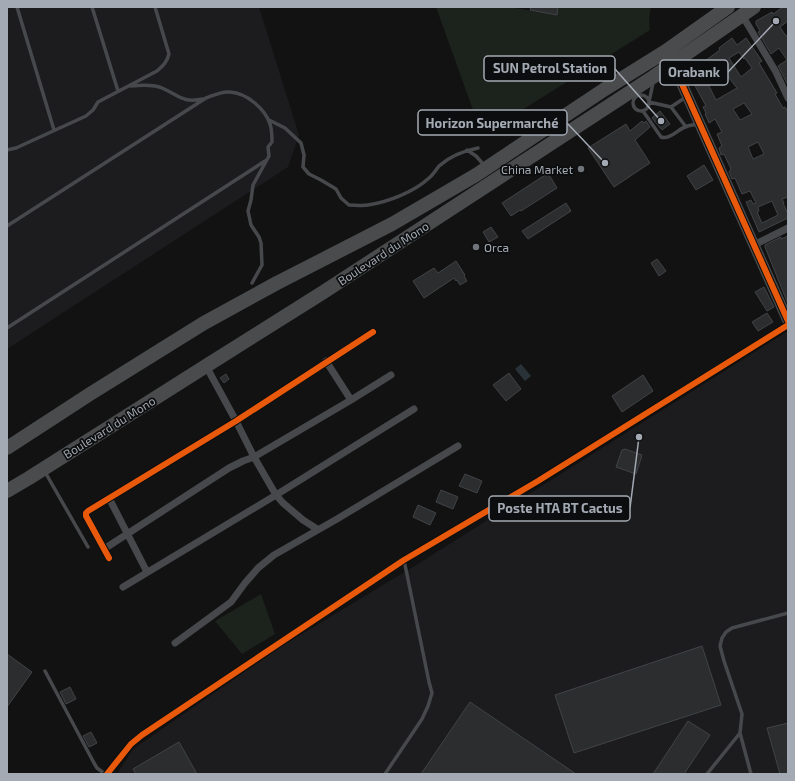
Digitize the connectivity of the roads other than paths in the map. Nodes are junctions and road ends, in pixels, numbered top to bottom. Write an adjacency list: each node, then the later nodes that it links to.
1 (17, 7): 21 (lane)
2 (92, 7): 9 (lane)
3 (155, 7): 8 (lane)
4 (728, 7): 26 (highway, Boulevard du Mono)
5 (748, 11): 6 (highway, Boulevard du Mono); 12 (street)
6 (673, 64): 7 (highway, Boulevard du Mono); 10 (street)
7 (654, 78): 13 (highway, Boulevard du Mono); 14 (lane)
8 (128, 86): 9 (lane); 11 (lane)
9 (118, 91): 21 (lane)
10 (687, 96): 16 (lane); 19 (street)
11 (206, 98): 18 (lane); 27 (lane)
12 (788, 98)
13 (620, 99): 15 (lane); 36 (highway, Boulevard du Mono)
14 (649, 102): 15 (lane); 16 (lane); 17 (lane)
15 (634, 106): 17 (lane)
16 (671, 107): 20 (lane)
17 (643, 111): 20 (lane)
18 (268, 120): 24 (lane); 25 (lane)
19 (700, 124): 20 (lane); 29 (street)
20 (686, 127)
21 (54, 130): 23 (lane)
22 (478, 148): 24 (lane)
23 (7, 150)
24 (467, 150): 26 (lane)
25 (266, 161): 30 (lane); 33 (lane)
26 (487, 168): 42 (highway, Boulevard du Mono)
27 (7, 226)
28 (788, 228): 29 (street)
29 (754, 245): 31 (street)
30 (252, 283)
31 (788, 321)
32 (788, 325): 53 (street)
33 (7, 328)
34 (373, 332): 35 (street)
35 (326, 362): 38 (street); 40 (street)
36 (206, 366): 40 (street); 44 (highway, Boulevard du Mono)
37 (391, 375): 38 (street)
38 (351, 400): 43 (street)
39 (414, 409): 46 (street)
40 (236, 421): 43 (street); 47 (street)
41 (458, 446): 48 (street)
42 (7, 448)
43 (254, 457): 46 (street); 49 (street)
44 (43, 469): 45 (highway, Boulevard du Mono); 50 (lane)
45 (7, 491)
46 (276, 495): 48 (street); 54 (street)
47 (109, 498): 49 (street); 51 (street)
48 (317, 529): 57 (street)
49 (128, 534): 51 (street); 54 (street)
50 (88, 547)
51 (104, 550): 52 (street)
52 (109, 558)
53 (404, 560): 60 (street); 61 (lane)
54 (147, 572): 55 (street)
55 (124, 586)
56 (788, 613): 59 (lane)
57 (175, 643)
58 (45, 671): 60 (lane)
59 (740, 733): 62 (lane); 63 (lane)
60 (106, 774)
61 (385, 774)
62 (706, 774)
63 (751, 774)

